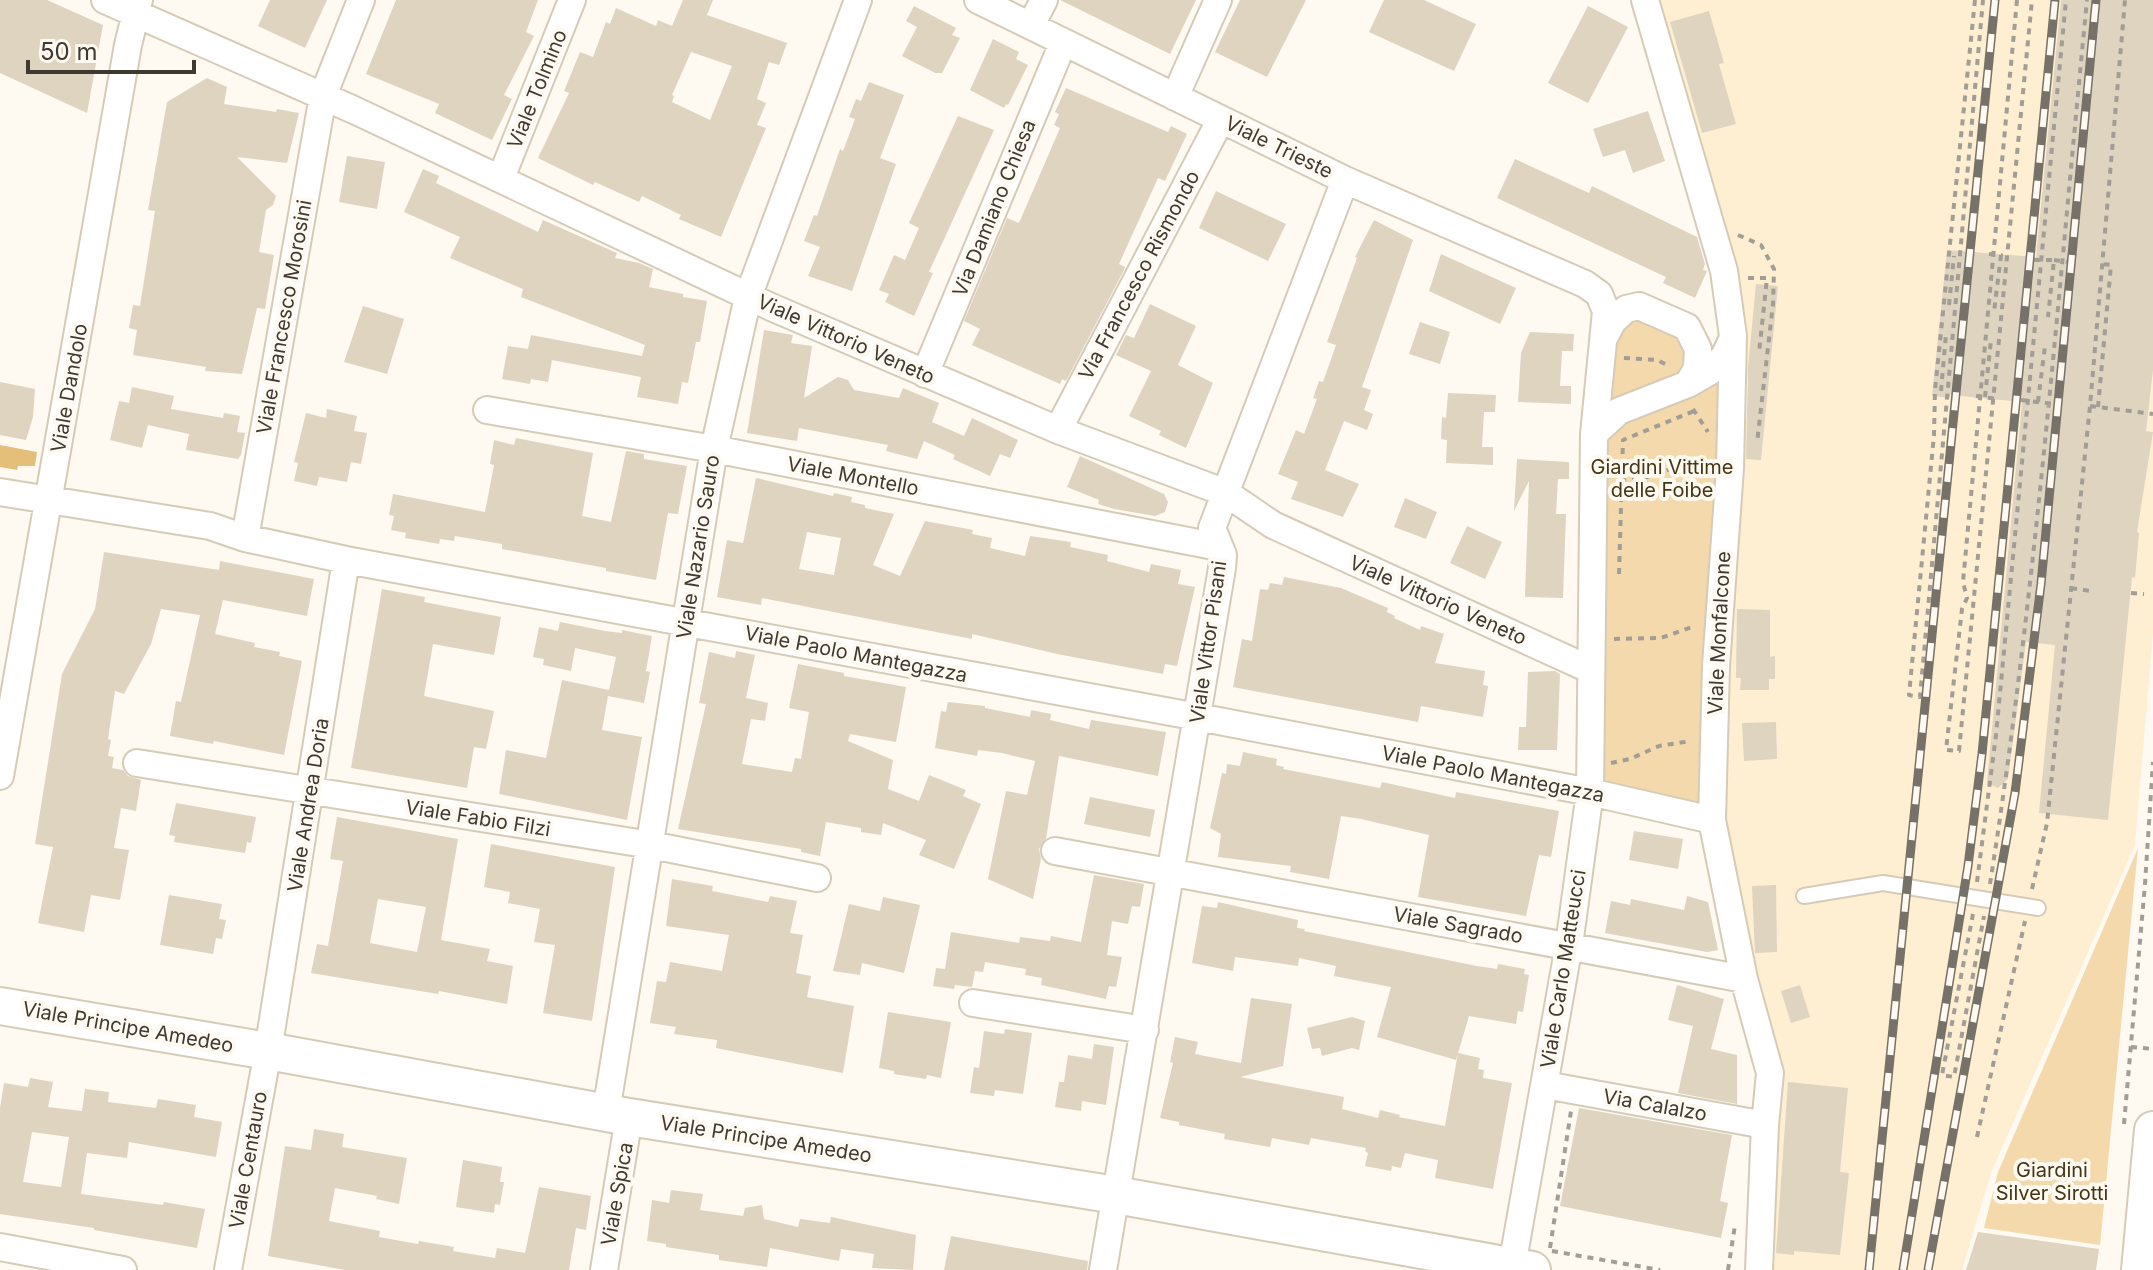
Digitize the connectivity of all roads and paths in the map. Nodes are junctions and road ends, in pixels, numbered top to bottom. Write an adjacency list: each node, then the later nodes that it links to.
1 (105, 0): 16 (street, Viale Vittorio Veneto)
2 (361, 0): 19 (street, Viale Francesco Morosini)
3 (572, 0): 22 (street, Viale Tolmino)
4 (858, 0): 35 (street, Viale Nazario Sauro)
5 (978, 0): 17 (street, Viale Trieste)
6 (1044, 0): 17 (street)
7 (1218, 0): 20 (street)
8 (1645, 0): 41 (street, Viale Monfalcone)
9 (1975, 0): 27 (path)
10 (1983, 0): 27 (path)
11 (2017, 0): 25 (path)
12 (2032, 0): 28 (path)
13 (2066, 0): 30 (path)
14 (2087, 0): 32 (path)
15 (2125, 0): 33 (path)
16 (137, 7): 19 (street, Viale Vittorio Veneto); 70 (street, Viale Dandolo)
17 (1031, 25): 18 (street, Viale Trieste)
18 (1063, 43): 20 (street, Viale Trieste); 45 (street, Via Damiano Chiesa)
19 (323, 96): 22 (street, Viale Vittorio Veneto); 71 (street, Viale Francesco Morosini)
20 (1175, 97): 21 (street, Viale Trieste)
21 (1221, 119): 23 (street, Viale Trieste); 61 (street, Via Francesco Rismondo)
22 (501, 178): 35 (street, Viale Vittorio Veneto)
23 (1345, 180): 43 (street, Viale Trieste); 69 (street, Viale Vittor Pisani)
24 (1763, 249): 63 (path)
25 (1992, 254): 26 (path); 50 (path)
26 (2001, 255): 28 (path); 38 (path)
27 (1955, 256): 37 (path); 47 (path); 48 (path)
28 (2010, 256): 51 (path)
29 (2034, 260): 30 (path)
30 (2042, 260): 31 (path); 52 (path)
31 (2054, 260): 32 (path); 39 (path)
32 (2065, 261): 54 (path)
33 (2102, 264): 55 (path); 56 (path)
34 (1767, 285): 36 (path)
35 (748, 297): 45 (street, Viale Vittorio Veneto); 64 (street, Viale Nazario Sauro)
36 (1765, 303)
37 (1949, 305)
38 (1994, 312)
39 (2048, 317)
40 (1946, 334): 47 (path)
41 (1733, 336): 46 (street); 65 (street, Viale Monfalcone)
42 (1991, 340): 50 (path)
43 (1601, 344): 46 (street); 49 (street)
44 (2045, 346): 53 (path)
45 (925, 374): 61 (street, Viale Vittorio Veneto)
46 (1688, 384): 58 (street)
47 (1937, 391): 48 (path); 48 (path)
48 (1950, 392)
49 (1597, 393): 58 (street); 62 (street, Viale Carlo Matteucci)
50 (1980, 397): 51 (path); 51 (path)
51 (1996, 399)
52 (2023, 400): 53 (path); 100 (path)
53 (2038, 402): 54 (path)
54 (2051, 404): 100 (path)
55 (2090, 406): 56 (path); 75 (path)
56 (2098, 407): 60 (path)
57 (487, 410): 64 (street, Viale Montello)
58 (1619, 411): 62 (street)
59 (1694, 411): 66 (path)
60 (2153, 414)
61 (1058, 430): 69 (street, Viale Vittorio Veneto)
62 (1594, 434): 67 (street, Viale Carlo Matteucci)
63 (1747, 442)
64 (714, 449): 72 (street, Viale Montello); 80 (street, Viale Nazario Sauro)
65 (1730, 468): 66 (path); 79 (street, Viale Monfalcone)
66 (1620, 480): 67 (path); 74 (path)
67 (1594, 481): 82 (street, Viale Carlo Matteucci)
68 (0, 492): 70 (street, Viale Paolo Mantegazza)
69 (1226, 493): 72 (street, Viale Vittor Pisani); 83 (street, Viale Vittorio Veneto)
70 (50, 501): 71 (street, Viale Paolo Mantegazza); 89 (street, Viale Dandolo)
71 (245, 538): 73 (street, Viale Paolo Mantegazza)
72 (1219, 547): 84 (street, Viale Vittor Pisani)
73 (346, 560): 80 (street, Viale Paolo Mantegazza); 90 (street, Viale Andrea Doria)
74 (1619, 582)
75 (2071, 588): 76 (path); 101 (path)
76 (2090, 591)
77 (2131, 593): 78 (path)
78 (2144, 594)
79 (1719, 618): 82 (path); 85 (street, Viale Monfalcone)
80 (685, 621): 84 (street, Viale Paolo Mantegazza); 93 (street, Viale Nazario Sauro)
81 (1618, 625): 82 (path)
82 (1607, 642): 83 (street, Viale Carlo Matteucci)
83 (1589, 669): 86 (street, Viale Carlo Matteucci)
84 (1198, 717): 91 (street, Viale Paolo Mantegazza); 95 (street, Viale Vittor Pisani)
85 (1714, 734): 86 (path); 92 (street, Viale Monfalcone)
86 (1604, 759): 91 (street, Viale Carlo Matteucci); 91 (path)
87 (2153, 762): 97 (path)
88 (137, 763): 90 (street, Viale Fabio Filzi)
89 (0, 776)
90 (311, 792): 93 (street, Viale Fabio Filzi); 109 (street, Viale Andrea Doria)
91 (1600, 794): 92 (street, Viale Paolo Mantegazza); 102 (street, Viale Carlo Matteucci)
92 (1712, 820): 103 (street, Viale Monfalcone)
93 (651, 845): 96 (street, Viale Fabio Filzi); 112 (street, Viale Nazario Sauro)
94 (1055, 851): 95 (street, Viale Sagrado)
95 (1172, 874): 102 (street, Viale Sagrado); 106 (street, Viale Vittor Pisani)
96 (817, 878)
97 (2145, 884): 98 (path); 107 (path)
98 (2153, 884)
99 (1804, 896): 100 (lane)
100 (1981, 898): 100 (path); 101 (lane)
101 (2033, 907): 115 (path)
102 (1569, 945): 103 (street, Viale Sagrado); 110 (street, Viale Carlo Matteucci)
103 (1744, 979): 113 (street, Viale Monfalcone)
104 (973, 1003): 106 (street)
105 (0, 1006): 109 (street, Viale Principe Amedeo)
106 (1145, 1030): 116 (street, Viale Vittor Pisani)
107 (2131, 1047): 108 (path); 114 (path)
108 (2153, 1049)
109 (268, 1051): 112 (street, Viale Principe Amedeo); 120 (street, Viale Centauro)
110 (1545, 1085): 111 (street, Via Calalzo); 118 (street, Viale Carlo Matteucci)
111 (1574, 1090): 113 (street, Via Calalzo); 118 (path)
112 (618, 1114): 116 (street, Viale Principe Amedeo); 121 (street, Viale Spica)
113 (1765, 1125): 123 (street, Viale Monfalcone)
114 (2138, 1133): 124 (street)
115 (1977, 1137)
116 (1116, 1195): 118 (street, Viale Principe Amedeo); 122 (street, Viale Vittor Pisani)
117 (0, 1247): 119 (street)
118 (1526, 1264)
119 (123, 1270)
120 (228, 1270)
121 (604, 1270)
122 (1103, 1270)
123 (1759, 1270)
124 (2140, 1270)

